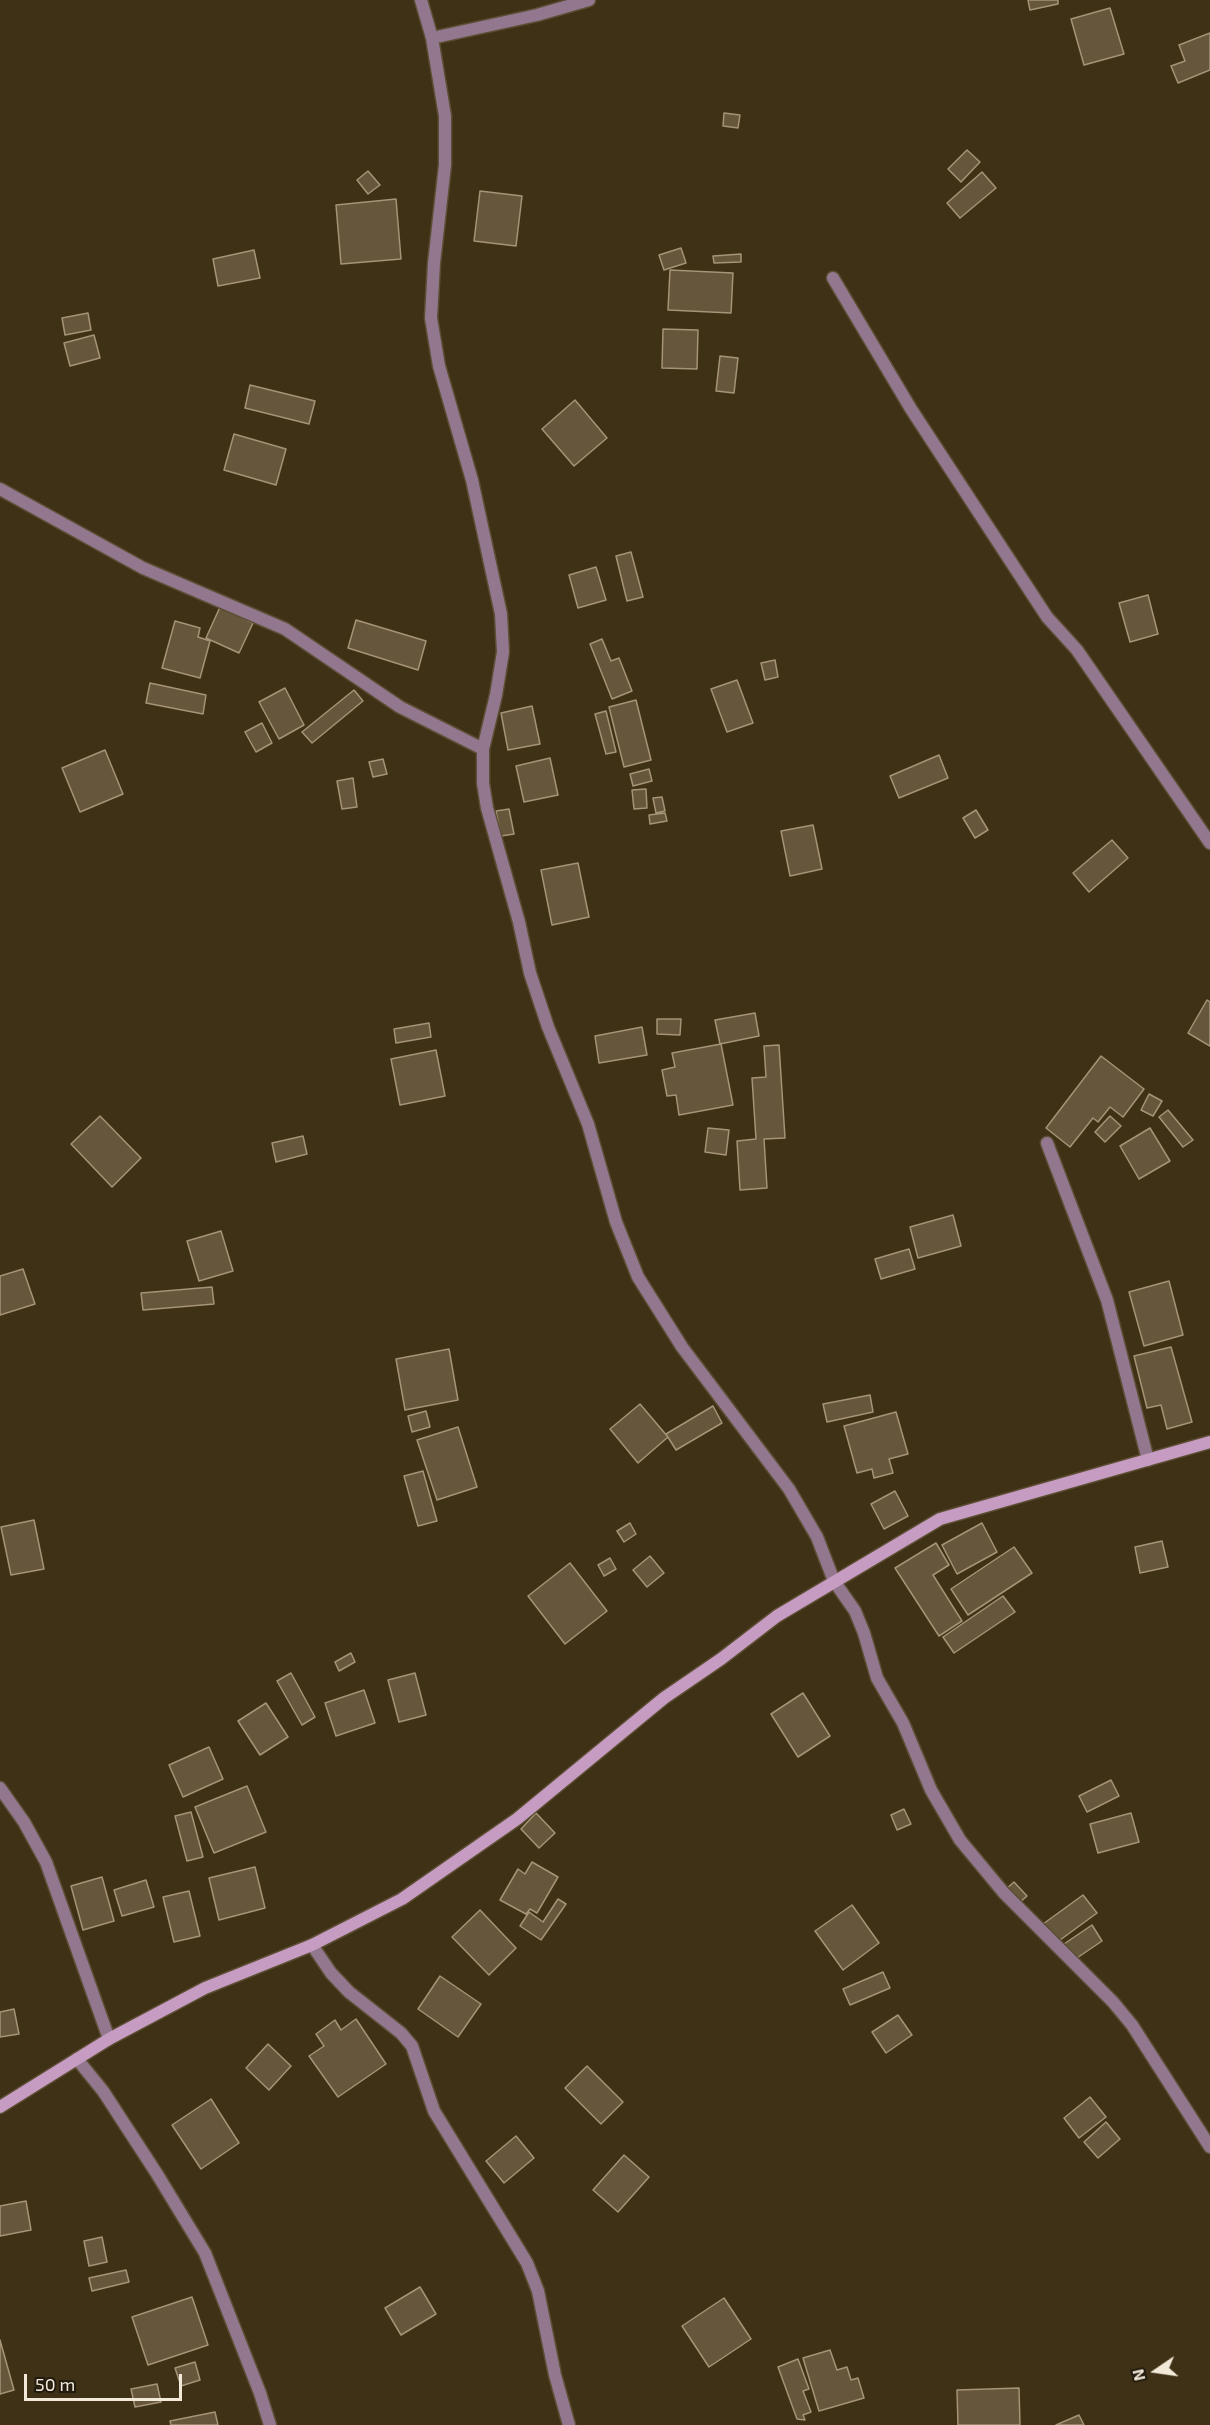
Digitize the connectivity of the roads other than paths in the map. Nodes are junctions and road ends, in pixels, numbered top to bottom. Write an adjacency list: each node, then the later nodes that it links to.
1 (421, 0): 3 (street)
2 (589, 0): 3 (street)
3 (432, 38): 6 (street)
4 (833, 278): 7 (street)
5 (0, 489): 6 (street)
6 (483, 749): 11 (street)
7 (1210, 843)
8 (1047, 1143): 10 (street)
9 (1210, 1442): 10 (street)
10 (1148, 1460): 11 (street)
11 (834, 1581): 13 (street); 17 (street)
12 (0, 1788): 14 (street)
13 (312, 1945): 14 (street); 19 (street)
14 (110, 2039): 15 (street)
15 (77, 2059): 16 (street); 18 (street)
16 (0, 2107)
17 (1210, 2147)
18 (270, 2425)
19 (569, 2425)

